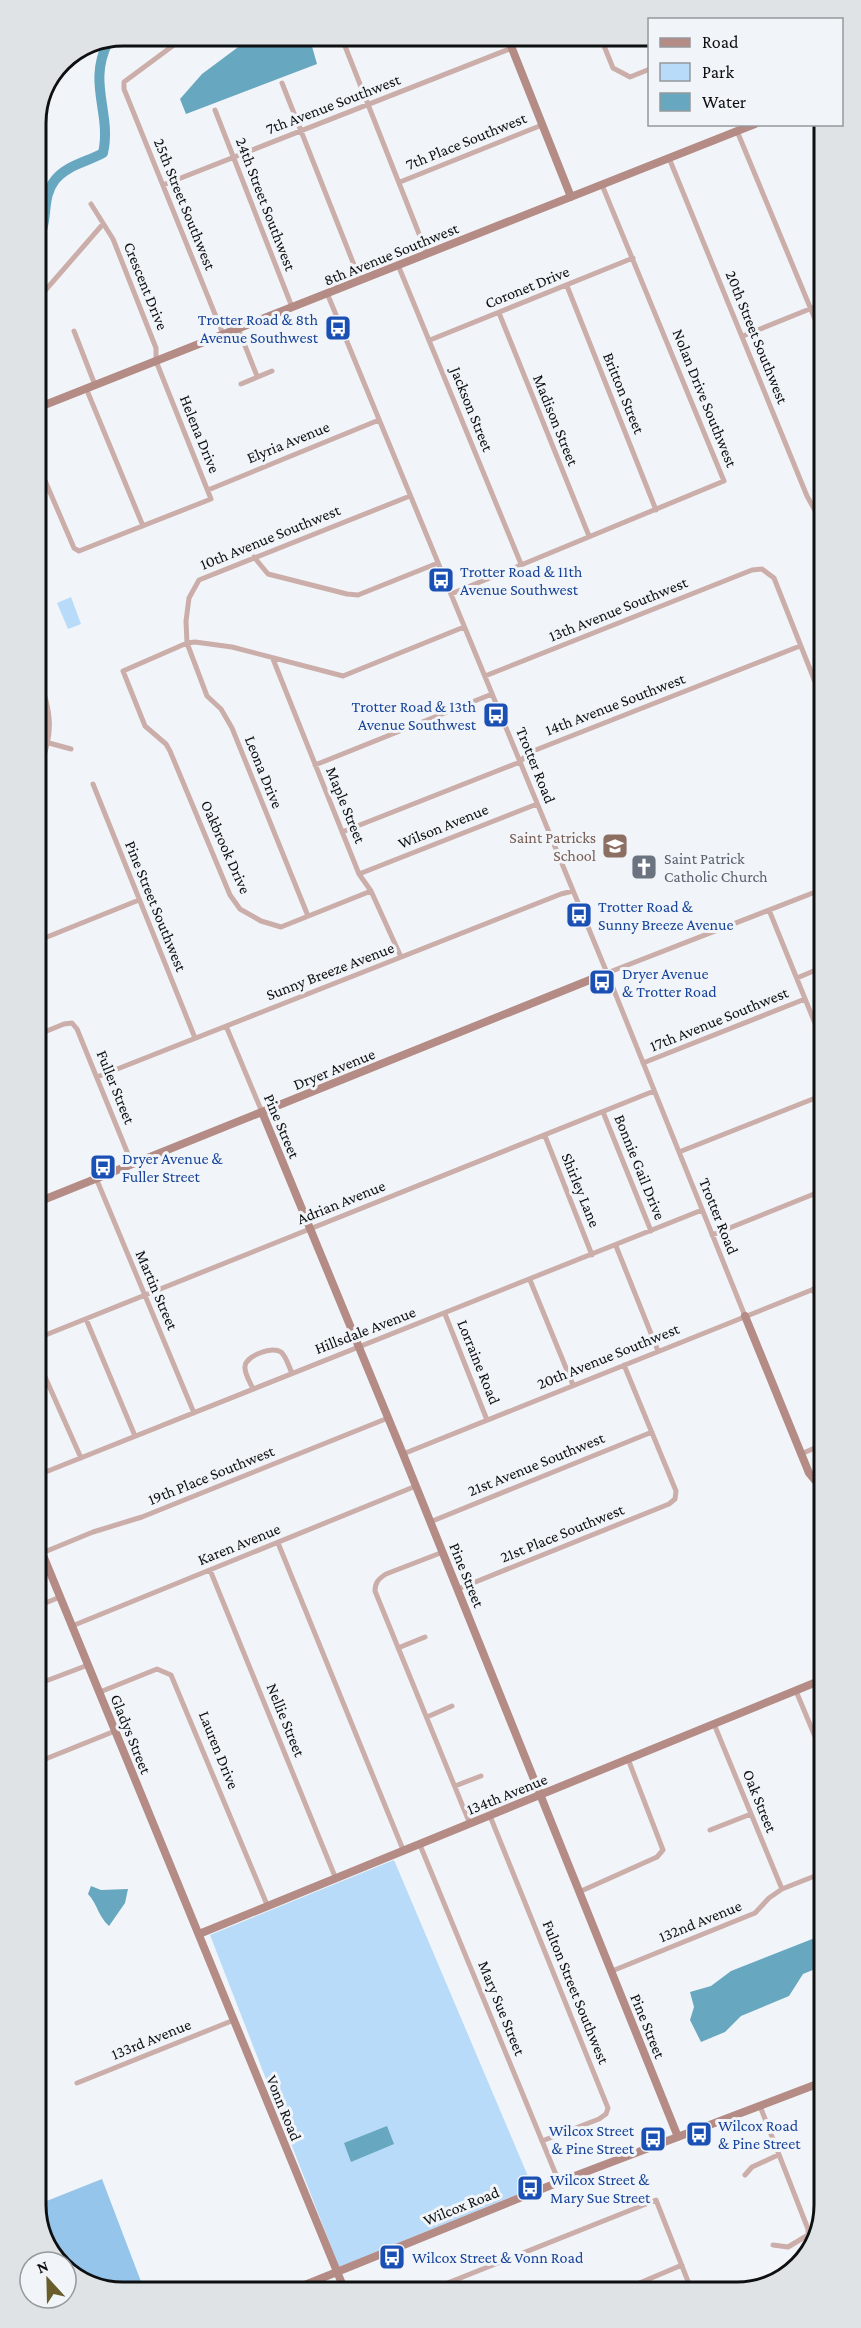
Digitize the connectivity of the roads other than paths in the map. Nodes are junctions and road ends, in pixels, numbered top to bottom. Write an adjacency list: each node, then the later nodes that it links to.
1 (172, 46): 16 (street, 25th Street Southwest)
2 (345, 46): 7 (street)
3 (604, 47): 5 (street)
4 (512, 48): 7 (street, 7th Avenue Southwest); 9 (street)
5 (648, 70)
6 (282, 83): 12 (street)
7 (369, 105): 12 (street, 7th Avenue Southwest); 15 (street)
8 (215, 110): 13 (street, 24th Street Southwest)
9 (542, 125): 15 (street, 7th Place Southwest); 18 (street)
10 (750, 126): 11 (street, 8th Avenue Southwest)
11 (737, 131): 14 (street, 8th Avenue Southwest); 30 (street)
12 (301, 132): 13 (street, 7th Avenue Southwest); 24 (street)
13 (234, 157): 16 (street, 7th Avenue Southwest); 28 (street, 24th Street Southwest)
14 (669, 158): 17 (street, 8th Avenue Southwest); 36 (street, 20th Street Southwest)
15 (400, 182): 21 (street)
16 (163, 185): 35 (street, 25th Street Southwest)
17 (602, 185): 18 (street, 8th Avenue Southwest); 22 (street, Nolan Drive Southwest)
18 (571, 197): 21 (street, 8th Avenue Southwest)
19 (91, 204): 20 (street, Crescent Drive)
20 (103, 224): 26 (street); 38 (street, Crescent Drive)
21 (428, 254): 23 (street, 8th Avenue Southwest)
22 (633, 258): 25 (street, Coronet Drive); 50 (street, Nolan Drive Southwest)
23 (398, 265): 24 (street, 8th Avenue Southwest); 37 (street, Jackson Street)
24 (360, 280): 27 (street, 8th Avenue Southwest)
25 (567, 286): 31 (street, Coronet Drive); 50 (street, Britton Street)
26 (47, 288)
27 (327, 293): 28 (street, 8th Avenue Southwest); 45 (street, Trotter Road)
28 (292, 307): 33 (street, 8th Avenue Southwest)
29 (814, 308): 30 (street)
30 (811, 309): 32 (street); 36 (street)
31 (499, 313): 37 (street, Coronet Drive); 52 (street, Madison Street)
32 (814, 316)
33 (238, 328): 35 (street, 8th Avenue Southwest); 40 (street)
34 (74, 331): 42 (street)
35 (223, 334): 38 (street, 8th Avenue Southwest)
36 (743, 336): 49 (street, 20th Street Southwest)
37 (430, 340): 55 (street, Jackson Street)
38 (156, 361): 42 (street, 8th Avenue Southwest); 47 (street, Helena Drive)
39 (273, 371): 40 (street)
40 (257, 376): 41 (street)
41 (241, 384)
42 (95, 385): 43 (street, 8th Avenue Southwest)
43 (86, 388): 44 (street, 8th Avenue Southwest); 51 (street)
44 (47, 404)
45 (379, 420): 47 (street, Elyria Avenue); 48 (street, Trotter Road)
46 (47, 485): 51 (street)
47 (208, 490): 51 (street, Helena Drive)
48 (410, 496): 53 (street, 10th Avenue Southwest); 54 (street, Trotter Road)
49 (814, 509)
50 (656, 510): 52 (street, Nolan Drive Southwest)
51 (143, 526)
52 (589, 536): 55 (street, Nolan Drive Southwest)
53 (254, 556): 54 (street); 58 (street, 10th Avenue Southwest)
54 (438, 563): 56 (street, Trotter Road)
55 (520, 564): 56 (street, Nolan Drive Southwest)
56 (451, 594): 57 (street, Trotter Road)
57 (464, 627): 60 (street); 61 (street, Trotter Road)
58 (187, 644): 60 (street); 79 (street, Leona Drive); 79 (street, Oakbrook Drive)
59 (800, 646): 61 (street, 13th Avenue Southwest); 62 (street); 68 (street, 14th Avenue Southwest)
60 (273, 659): 69 (street, Maple Street)
61 (484, 676): 63 (street, Trotter Road)
62 (814, 680)
63 (492, 694): 68 (street, Trotter Road); 69 (street)
64 (47, 700): 65 (street)
65 (49, 743): 66 (street); 67 (street)
66 (47, 749)
67 (70, 749)
68 (520, 762): 71 (street, Trotter Road); 72 (street, 14th Avenue Southwest)
69 (315, 765): 72 (street, Maple Street)
70 (93, 784): 77 (street, Pine Street Southwest)
71 (537, 804): 73 (street, Wilson Avenue); 75 (street, Trotter Road)
72 (342, 832): 73 (street, Maple Street)
73 (359, 874): 74 (street, Maple Street)
74 (371, 891): 79 (street, Oakbrook Drive); 81 (street, Maple Street)
75 (573, 891): 81 (street, Sunny Breeze Avenue); 83 (street, Trotter Road)
76 (814, 892): 78 (street)
77 (139, 900): 80 (street); 89 (street, Pine Street Southwest)
78 (769, 910): 83 (street); 84 (street)
79 (308, 916)
80 (47, 937)
81 (401, 957): 87 (street, Sunny Breeze Avenue)
82 (814, 971): 84 (street, 17th Avenue Southwest)
83 (607, 973): 90 (street, Trotter Road); 94 (street, Dryer Avenue)
84 (797, 978): 85 (street)
85 (805, 999): 86 (street); 90 (street, 17th Avenue Southwest)
86 (814, 1021)
87 (226, 1026): 89 (street, Sunny Breeze Avenue); 94 (street, Pine Street)
88 (47, 1030): 91 (street, Fuller Street)
89 (195, 1038): 91 (street, Sunny Breeze Avenue)
90 (644, 1064): 92 (street, Trotter Road)
91 (97, 1077): 98 (street, Fuller Street)
92 (654, 1091): 95 (street, Adrian Avenue); 97 (street, Trotter Road)
93 (814, 1099): 97 (street)
94 (262, 1112): 98 (street, Dryer Avenue); 103 (street, Pine Street)
95 (603, 1112): 96 (street, Adrian Avenue); 104 (street, Bonnie Gail Drive)
96 (545, 1136): 103 (street, Adrian Avenue); 107 (street, Shirley Lane)
97 (679, 1152): 102 (street, Trotter Road)
98 (132, 1164): 99 (street, Dryer Avenue)
99 (96, 1178): 101 (street, Dryer Avenue); 110 (street, Martin Street)
100 (814, 1194): 105 (street)
101 (46, 1198)
102 (702, 1210): 104 (street, Hillsdale Avenue); 105 (street, Trotter Road)
103 (310, 1229): 110 (street, Adrian Avenue); 115 (street, Pine Street)
104 (651, 1232): 106 (street, Hillsdale Avenue)
105 (712, 1235): 112 (street, Trotter Road)
106 (615, 1246): 107 (street, Hillsdale Avenue); 116 (street)
107 (592, 1255): 108 (street, Hillsdale Avenue)
108 (530, 1280): 111 (street, Hillsdale Avenue); 120 (street)
109 (813, 1289): 112 (street, 20th Avenue Southwest)
110 (145, 1296): 113 (street, Adrian Avenue); 122 (street, Martin Street)
111 (445, 1314): 115 (street, Hillsdale Avenue); 124 (street, Lorraine Road)
112 (744, 1316): 116 (street, 20th Avenue Southwest); 129 (street)
113 (86, 1319): 114 (street, Adrian Avenue); 126 (street)
114 (46, 1335)
115 (359, 1347): 118 (street, Hillsdale Avenue); 123 (street, Pine Street)
116 (658, 1351): 117 (street, 20th Avenue Southwest)
117 (624, 1365): 120 (street, 20th Avenue Southwest); 125 (street)
118 (292, 1373): 121 (street, Hillsdale Avenue); 121 (street)
119 (46, 1380): 130 (street)
120 (573, 1385): 124 (street, 20th Avenue Southwest)
121 (253, 1389): 122 (street, Hillsdale Avenue)
122 (194, 1413): 126 (street, Hillsdale Avenue)
123 (388, 1418): 128 (street, Pine Street); 136 (street, 19th Place Southwest)
124 (488, 1420): 128 (street, 20th Avenue Southwest)
125 (652, 1432): 134 (street, 21st Avenue Southwest); 140 (street, 21st Place Southwest)
126 (135, 1436): 130 (street, Hillsdale Avenue)
127 (814, 1448): 129 (street)
128 (403, 1454): 133 (street, Pine Street)
129 (801, 1454): 132 (street)
130 (81, 1458): 131 (street, Hillsdale Avenue)
131 (46, 1472)
132 (814, 1481)
133 (416, 1486): 134 (street, Pine Street); 135 (street, Karen Avenue)
134 (430, 1522): 137 (street, Pine Street)
135 (278, 1543): 139 (street, Karen Avenue); 166 (street)
136 (46, 1550)
137 (443, 1552): 140 (street, Pine Street); 145 (street)
138 (46, 1563): 141 (street, Gladys Street)
139 (210, 1570): 143 (street, Karen Avenue); 168 (street, Nellie Street)
140 (458, 1589): 160 (street, Pine Street)
141 (60, 1597): 142 (street); 143 (street, Gladys Street)
142 (46, 1603)
143 (72, 1626): 146 (street, Gladys Street)
144 (425, 1637): 145 (street)
145 (398, 1647): 152 (street)
146 (88, 1665): 147 (street); 150 (street, Gladys Street)
147 (46, 1681)
148 (814, 1683): 149 (street, 134th Avenue)
149 (796, 1691): 153 (street, 134th Avenue); 155 (street)
150 (100, 1692): 154 (street, Gladys Street); 171 (street, Lauren Drive)
151 (452, 1707): 152 (street)
152 (427, 1717): 159 (street)
153 (714, 1724): 157 (street, 134th Avenue); 161 (street, Oak Street)
154 (115, 1731): 156 (street); 172 (street, Gladys Street)
155 (814, 1734)
156 (46, 1759)
157 (628, 1759): 160 (street, 134th Avenue); 170 (street)
158 (481, 1776): 159 (street)
159 (455, 1786): 163 (street)
160 (541, 1795): 162 (street, 134th Avenue); 170 (street, Pine Street)
161 (751, 1814): 164 (street); 169 (street, Oak Street)
162 (490, 1816): 163 (street, 134th Avenue); 179 (street, Fulton Street Southwest)
163 (470, 1824): 165 (street, 134th Avenue)
164 (710, 1830)
165 (420, 1845): 166 (street, 134th Avenue); 179 (street, Mary Sue Street)
166 (404, 1852): 168 (street, 134th Avenue)
167 (814, 1876): 169 (street, 132nd Avenue)
168 (336, 1879): 171 (street, 134th Avenue)
169 (782, 1889): 173 (street, 132nd Avenue)
170 (579, 1892): 173 (street, Pine Street)
171 (268, 1908): 172 (street, 134th Avenue)
172 (199, 1934): 174 (street, Vonn Road)
173 (612, 1971): 178 (street, Pine Street)
174 (234, 2020): 175 (street, 133rd Avenue); 185 (street, Vonn Road)
175 (77, 2083)
176 (814, 2087): 177 (street, Wilcox Road)
177 (760, 2106): 178 (street, Wilcox Road); 180 (street)
178 (678, 2137): 182 (street, Wilcox Road)
179 (542, 2142): 182 (street, Mary Sue Street)
180 (778, 2155): 181 (street); 183 (street)
181 (745, 2175)
182 (559, 2182): 185 (street, Wilcox Road)
183 (773, 2245)
184 (682, 2265): 188 (street); 189 (street); 190 (street)
185 (337, 2271): 186 (street, Wilcox Road); 187 (street, Vonn Road)
186 (313, 2281)
187 (341, 2281)
188 (451, 2282)
189 (642, 2282)
190 (688, 2282)

